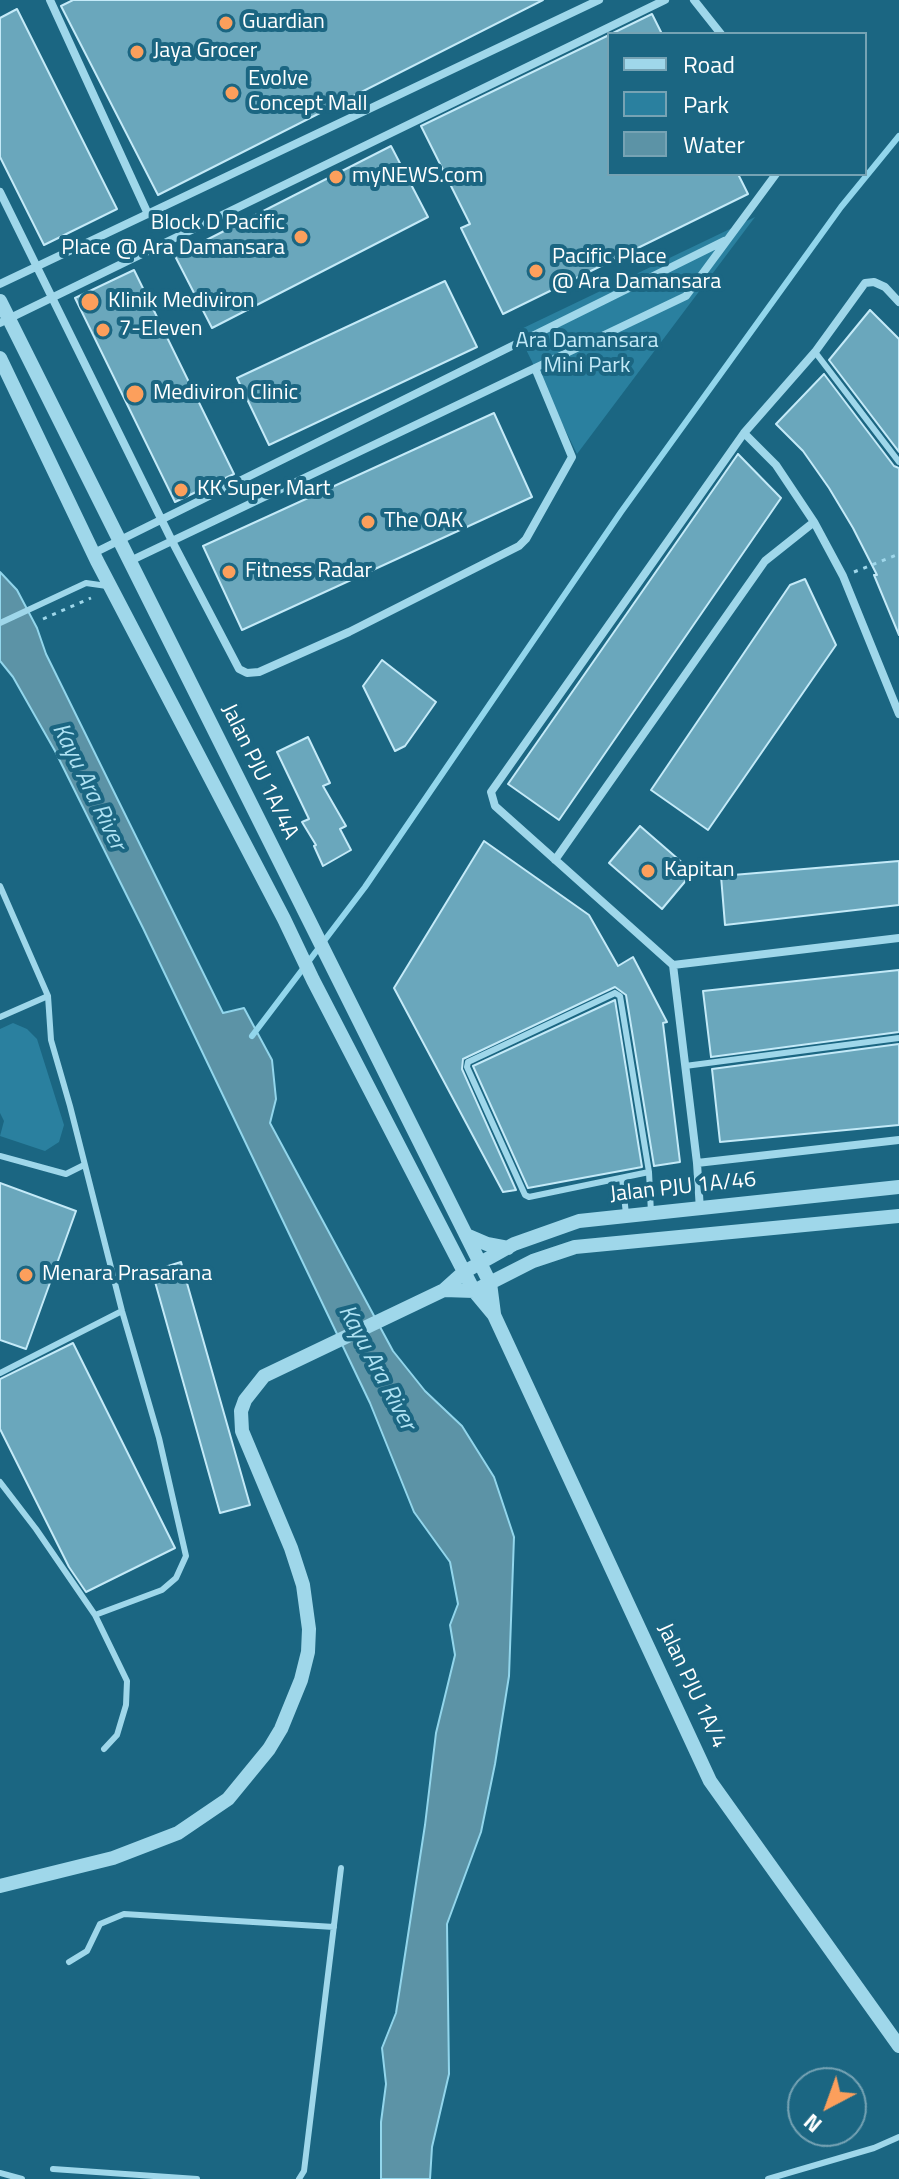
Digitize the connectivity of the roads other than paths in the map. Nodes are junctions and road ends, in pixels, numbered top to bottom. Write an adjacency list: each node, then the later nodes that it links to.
1 (50, 0): 8 (street)
2 (599, 0): 8 (street)
3 (665, 0): 12 (street)
4 (694, 0): 5 (street)
5 (719, 32)
6 (775, 176): 9 (street)
7 (0, 192): 10 (street)
8 (148, 214): 10 (street)
9 (728, 239): 18 (street); 21 (street)
10 (35, 267): 11 (street); 12 (street)
11 (0, 284)
12 (51, 298): 15 (street); 21 (street)
13 (0, 301): 15 (street, Jalan PJU 1A/4A)
14 (899, 302): 16 (street)
15 (4, 321): 23 (street, Jalan PJU 1A/4A)
16 (815, 352): 19 (street); 20 (lane)
17 (0, 358): 25 (street, Jalan PJU 1A/4A)
18 (535, 368): 24 (street); 24 (street)
19 (744, 433): 22 (street); 31 (street)
20 (899, 462)
21 (162, 520): 23 (street); 24 (street)
22 (814, 522): 30 (street); 31 (street)
23 (119, 541): 25 (street); 26 (street, Jalan PJU 1A/4A)
24 (172, 541): 26 (street)
25 (96, 557): 27 (lane); 28 (street, Jalan PJU 1A/4A)
26 (130, 561): 50 (street, Jalan PJU 1A/4A)
27 (86, 583): 28 (lane); 29 (lane)
28 (112, 587): 53 (street, Jalan PJU 1A/4A)
29 (0, 623)
30 (899, 714)
31 (555, 860): 34 (street)
32 (0, 886): 35 (lane)
33 (899, 938): 34 (street)
34 (673, 965): 38 (street)
35 (48, 996): 36 (lane); 42 (lane)
36 (0, 1017)
37 (899, 1038): 38 (lane)
38 (685, 1066): 41 (street)
39 (899, 1140): 41 (street)
40 (0, 1156): 42 (lane)
41 (697, 1163): 46 (street)
42 (84, 1165): 57 (lane)
43 (649, 1172): 44 (lane); 44 (lane); 47 (lane)
44 (622, 1178): 48 (lane)
45 (899, 1187): 46 (street, Jalan PJU 1A/46)
46 (700, 1210): 47 (street, Jalan PJU 1A/46)
47 (651, 1214): 48 (street, Jalan PJU 1A/46)
48 (626, 1216): 51 (street, Jalan PJU 1A/46)
49 (899, 1216): 54 (street)
50 (466, 1235): 51 (street); 52 (street, Jalan PJU 1A/4A)
51 (508, 1248): 52 (street, Jalan PJU 1A/46)
52 (480, 1263): 53 (street, Jalan PJU 1A/46); 54 (street, Jalan PJU 1A/4)
53 (464, 1272): 55 (street, Jalan PJU 1A/4); 56 (street, Jalan PJU 1A/46)
54 (490, 1283): 55 (street); 58 (street, Jalan PJU 1A/4)
55 (474, 1291): 56 (street); 58 (street, Jalan PJU 1A/4)
56 (440, 1292): 64 (street)
57 (122, 1311): 59 (lane); 61 (lane)
58 (494, 1315): 67 (street, Jalan PJU 1A/4)
59 (0, 1373)
60 (0, 1482): 61 (lane)
61 (95, 1615): 62 (lane)
62 (104, 1749)
63 (341, 1868): 65 (lane)
64 (0, 1886)
65 (334, 1927): 66 (lane); 74 (lane)
66 (69, 1962)
67 (899, 2046)
68 (899, 2137): 71 (lane)
69 (53, 2169): 73 (lane)
70 (0, 2173): 72 (lane)
71 (790, 2176): 75 (lane)
72 (22, 2179)
73 (197, 2179)
74 (299, 2179)
75 (768, 2179)

